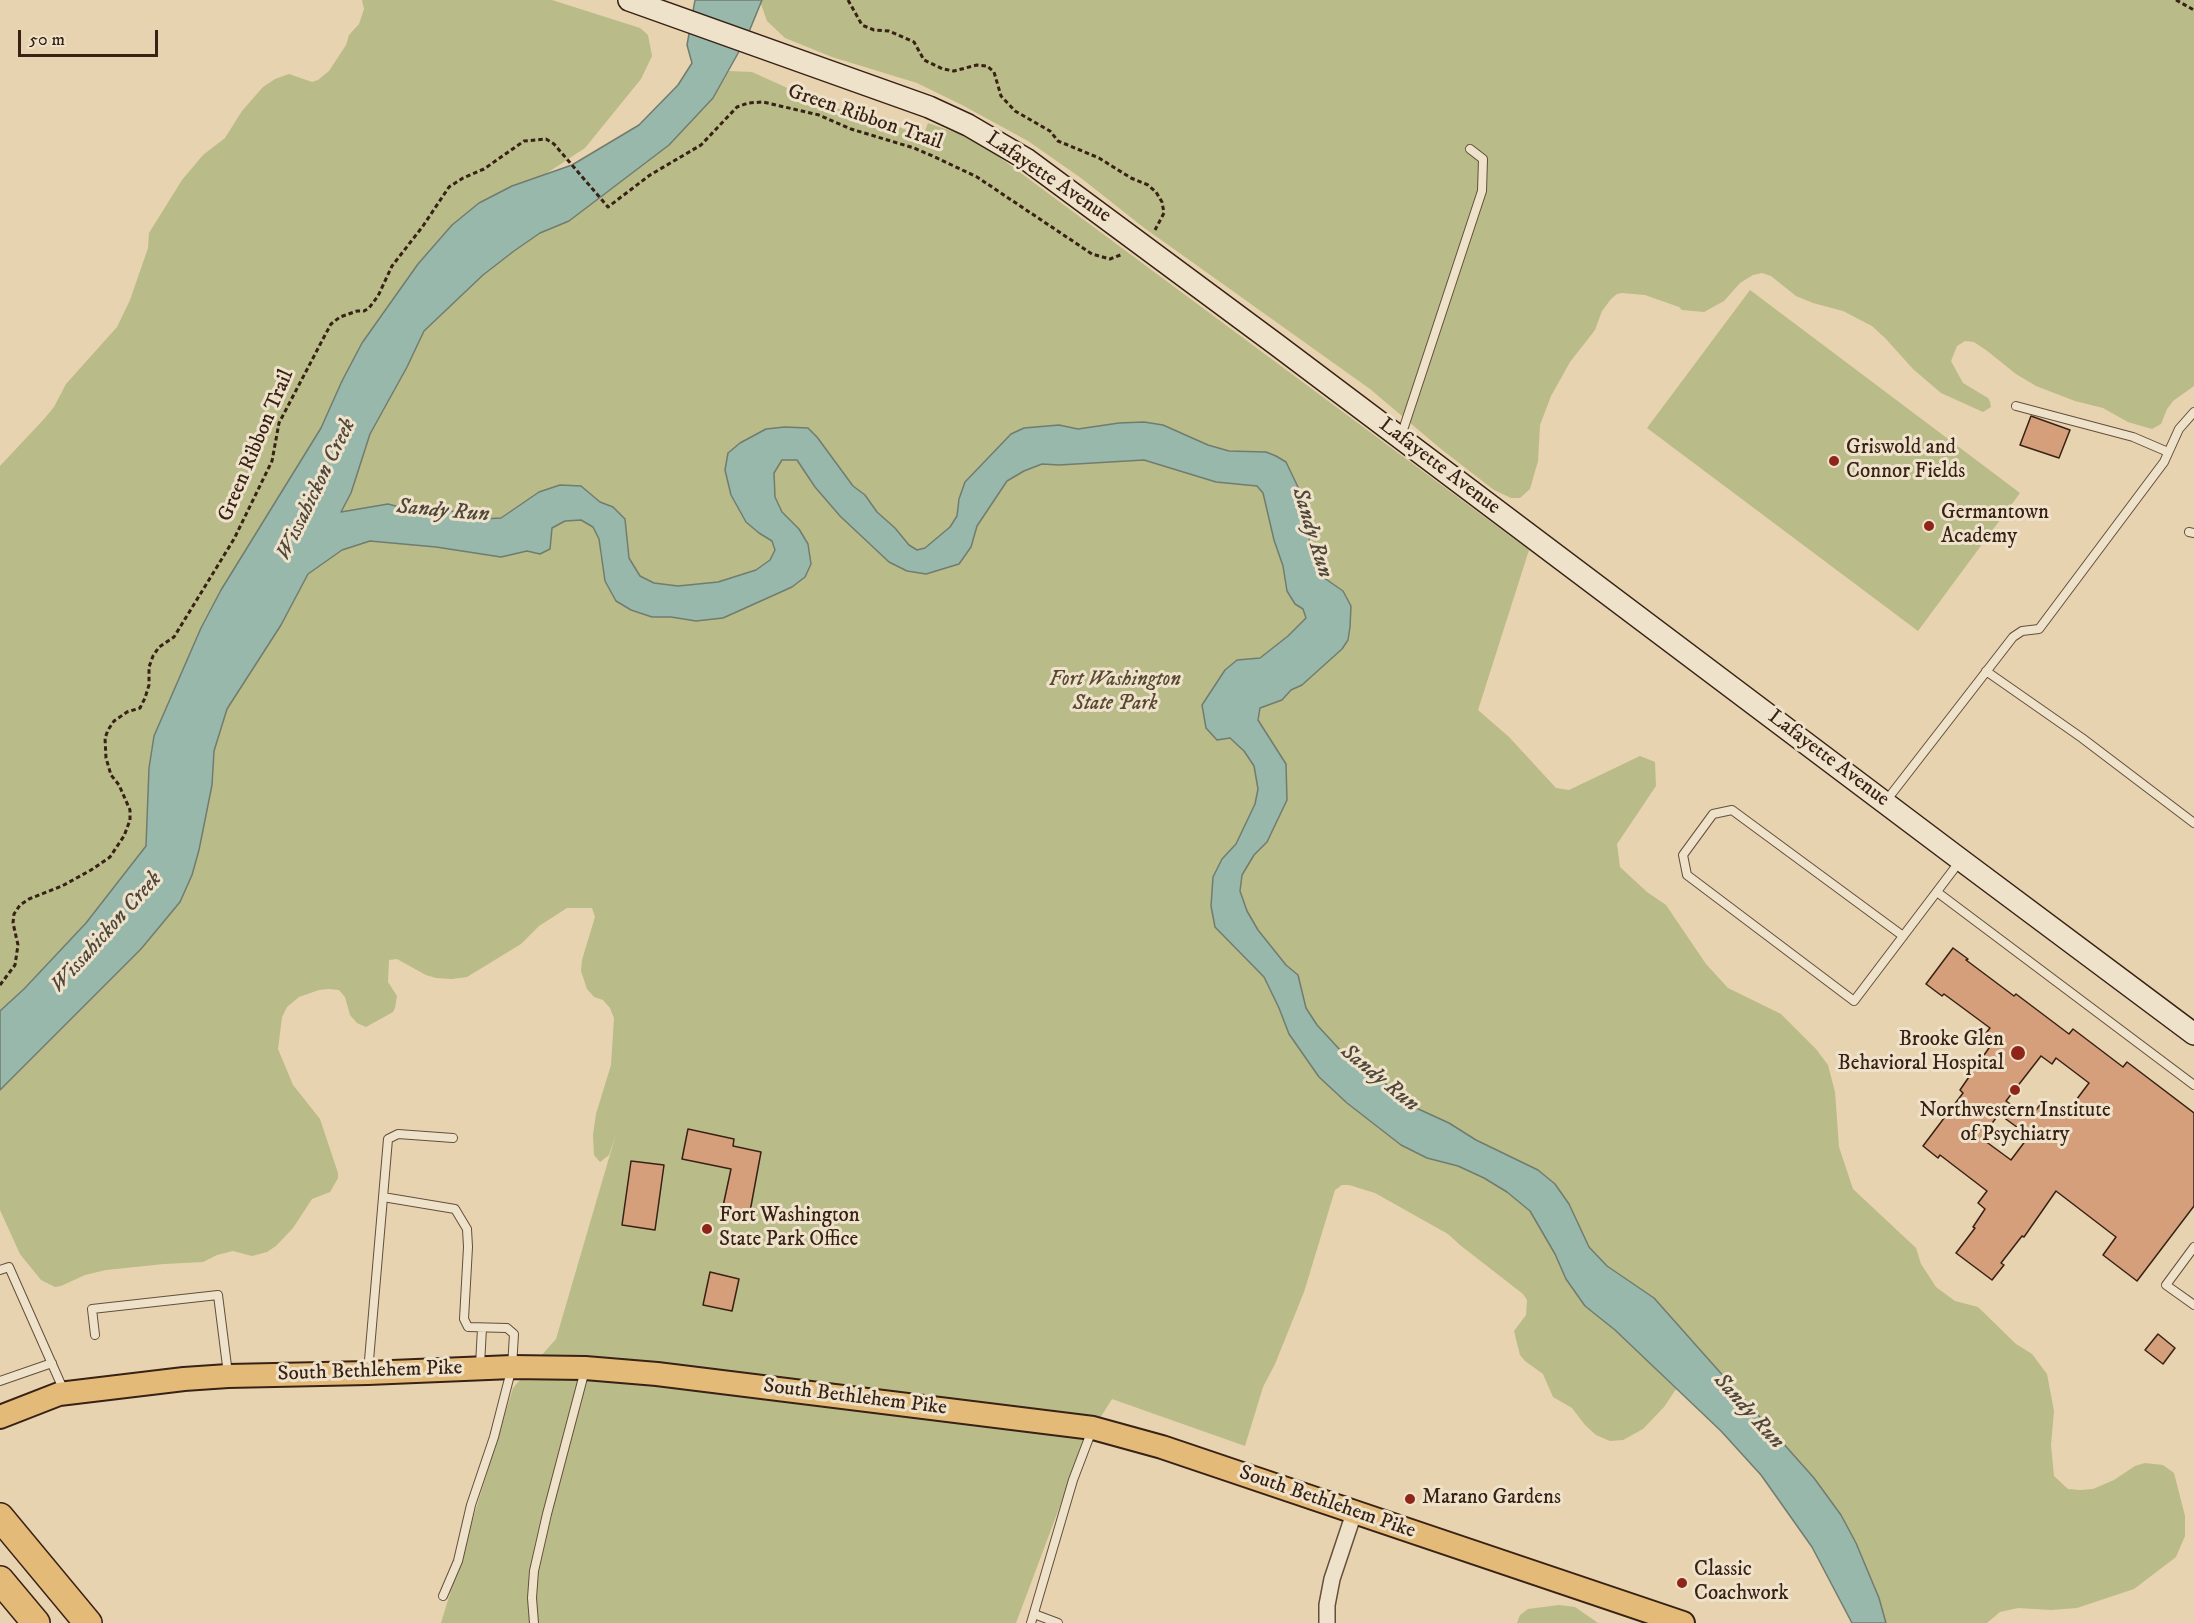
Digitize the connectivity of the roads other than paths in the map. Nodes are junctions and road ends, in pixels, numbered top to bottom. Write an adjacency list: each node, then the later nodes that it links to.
1 (629, 0): 5 (main road, Lafayette Avenue)
2 (1470, 149): 5 (lane)
3 (2016, 406): 6 (lane)
4 (2194, 412): 6 (lane)
5 (1400, 438): 8 (main road, Lafayette Avenue)
6 (2168, 452): 7 (lane)
7 (1986, 671): 8 (lane); 9 (lane)
8 (1885, 802): 10 (main road, Lafayette Avenue)
9 (2194, 823)
10 (1961, 860): 11 (lane); 13 (main road, Lafayette Avenue)
11 (1937, 892): 12 (lane); 14 (lane)
12 (1903, 936): 12 (lane)
13 (2194, 1034)
14 (2194, 1085)
15 (453, 1138): 16 (lane)
16 (383, 1197): 20 (lane); 26 (lane)
17 (2194, 1247): 19 (lane)
18 (0, 1270): 22 (lane)
19 (2194, 1305)
20 (482, 1328): 23 (lane); 25 (lane)
21 (95, 1335): 27 (lane)
22 (52, 1363): 28 (lane); 29 (lane)
23 (512, 1367): 24 (main road, South Bethlehem Pike); 25 (main road, South Bethlehem Pike); 35 (lane)
24 (585, 1368): 31 (main road, South Bethlehem Pike); 39 (lane)
25 (480, 1369): 26 (main road, South Bethlehem Pike)
26 (368, 1373): 27 (main road, South Bethlehem Pike)
27 (228, 1376): 29 (main road, South Bethlehem Pike)
28 (0, 1381)
29 (65, 1393): 30 (main road, South Bethlehem Pike)
30 (0, 1417)
31 (1093, 1428): 32 (main road, South Bethlehem Pike); 36 (lane)
32 (1354, 1513): 42 (street); 43 (main road, South Bethlehem Pike)
33 (0, 1516): 38 (highway)
34 (0, 1580): 37 (highway)
35 (442, 1596)
36 (1034, 1614): 40 (lane); 41 (lane)
37 (36, 1623)
38 (88, 1623)
39 (534, 1623)
40 (1031, 1623)
41 (1058, 1623)
42 (1327, 1623)
43 (1683, 1623)

